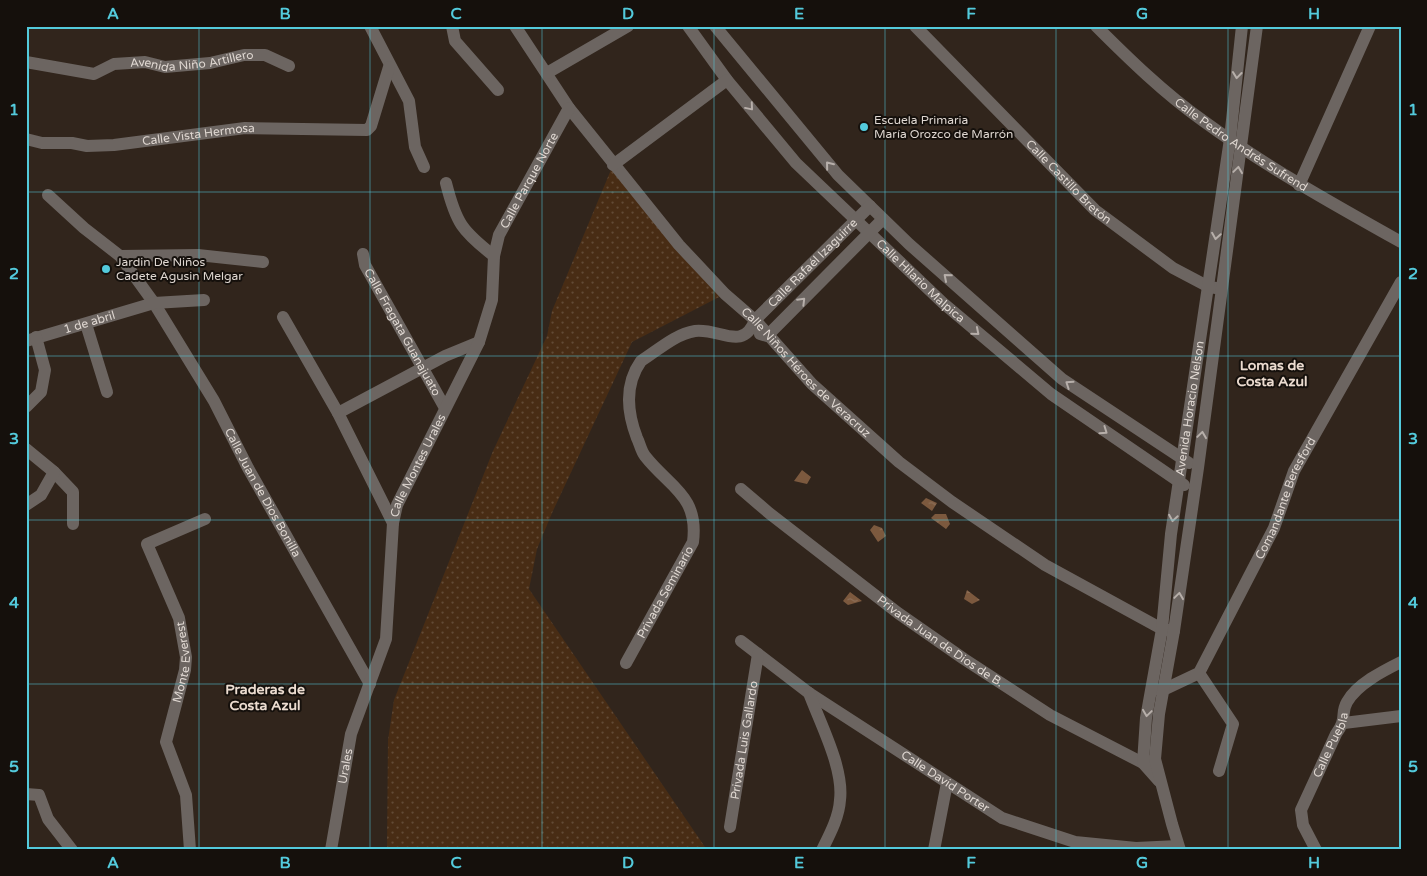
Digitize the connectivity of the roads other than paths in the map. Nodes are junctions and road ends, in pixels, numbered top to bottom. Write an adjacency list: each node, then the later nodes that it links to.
1 (370, 26): 14 (street)
2 (452, 26): 17 (street)
3 (515, 26): 15 (street, Calle Niños Héroes de Veracruz)
4 (628, 26): 15 (street)
5 (688, 26): 16 (street, Calle Hilario Malpica)
6 (715, 26): 26 (street, Calle Hilario Malpica, one-way to 6)
7 (915, 26): 37 (street, Calle Castillo Bretón)
8 (1096, 26): 20 (street, Calle Pedro Andrés Sufrend)
9 (1242, 26): 20 (street, Avenida Horacio Nelson, one-way to 20)
10 (1257, 26): 20 (street, Avenida Horacio Nelson)
11 (1370, 26): 24 (street)
12 (26, 62): 13 (street, Avenida Niño Artillero)
13 (289, 66)
14 (389, 67): 19 (street, Calle Vista Hermosa); 22 (street)
15 (547, 73): 18 (street, Calle Niños Héroes de Veracruz)
16 (728, 80): 21 (street); 28 (street, Calle Hilario Malpica, one-way to 28)
17 (498, 90)
18 (570, 108): 21 (street, Calle Niños Héroes de Veracruz); 35 (street, Calle Parque Norte)
19 (26, 139)
20 (1236, 143): 24 (street, Calle Pedro Andrés Sufrend); 32 (street, Avenida Horacio Nelson, one-way to 32); 33 (street, Avenida Horacio Nelson, one-way to 20)
21 (613, 165): 44 (street, Calle Niños Héroes de Veracruz)
22 (424, 167)
23 (446, 183): 35 (street)
24 (1299, 185): 30 (street, Calle Pedro Andrés Sufrend)
25 (48, 195): 34 (street, Calle Juan de Dios Bonilla)
26 (870, 206): 27 (street, Calle Hilario Malpica); 28 (street, Calle Rafaél Izaguirre)
27 (883, 219): 29 (street, Calle Rafaél Izaguirre); 54 (street, Calle Hilario Malpica, one-way to 27)
28 (856, 220): 29 (street, Calle Hilario Malpica); 44 (street, Calle Rafaél Izaguirre)
29 (870, 234): 45 (street, Calle Rafaél Izaguirre, one-way to 29); 57 (street, Calle Hilario Malpica, one-way to 57)
30 (1401, 242)
31 (363, 254): 48 (street, Calle Fragata Guanajuato)
32 (1213, 254): 33 (street); 37 (street, Avenida Horacio Nelson)
33 (1226, 255): 38 (street, Avenida Horacio Nelson)
34 (120, 256): 36 (street); 41 (street, Calle Juan de Dios Bonilla)
35 (494, 256): 47 (street, Calle Montes Urales)
36 (263, 262)
37 (1209, 287): 38 (street, Calle Castillo Bretón); 54 (street, Avenida Horacio Nelson)
38 (1222, 289): 55 (street, Avenida Horacio Nelson, one-way to 38)
39 (1399, 289): 69 (street, Comandante Beresford)
40 (204, 300): 41 (street, 1 de abril)
41 (154, 303): 43 (street, 1 de abril); 70 (street, Calle Juan de Dios Bonilla)
42 (282, 317): 52 (street)
43 (86, 324): 46 (street, 1 de abril); 49 (street)
44 (753, 326): 45 (street, Privada Seminario); 68 (street, Privada Seminario)
45 (767, 336): 64 (street, Calle Niños Héroes de Veracruz)
46 (31, 339): 50 (street)
47 (480, 342): 48 (street); 51 (street, Calle Montes Urales)
48 (424, 368): 51 (street, Calle Fragata Guanajuato); 52 (street)
49 (107, 392)
50 (26, 407)
51 (445, 408): 62 (street, Calle Montes Urales)
52 (338, 413): 62 (street)
53 (26, 450): 56 (street)
54 (1182, 460): 55 (street, Calle Hilario Malpica); 57 (street, Avenida Horacio Nelson)
55 (1198, 468): 59 (street, Avenida Horacio Nelson)
56 (54, 472): 60 (street); 63 (street)
57 (1178, 482): 59 (street, Calle Hilario Malpica); 64 (street, Avenida Horacio Nelson, one-way to 64)
58 (741, 490): 76 (street, Privada Juan de Dios de B.)
59 (1195, 491): 64 (street, Avenida Horacio Nelson, one-way to 59)
60 (26, 505)
61 (205, 519): 85 (street, Monte Everest)
62 (393, 523): 70 (street, Calle Montes Urales)
63 (72, 524)
64 (1168, 630): 71 (street, Avenida Horacio Nelson)
65 (741, 641): 66 (street, Calle David Porter)
66 (758, 654): 72 (street, Calle David Porter); 81 (street, Privada Luis Gallardo)
67 (1401, 662): 74 (street, Calle Puebla)
68 (626, 663)
69 (1199, 673): 71 (street); 77 (street)
70 (370, 684): 86 (street, Urales)
71 (1157, 690): 75 (street, Avenida Horacio Nelson); 76 (street, Avenida Horacio Nelson, one-way to 76)
72 (809, 693): 79 (street, Calle David Porter); 87 (street)
73 (1401, 716): 74 (street)
74 (1344, 723): 89 (street, Calle Puebla)
75 (1155, 759): 76 (street); 78 (street, Avenida Horacio Nelson)
76 (1143, 763): 78 (street, Avenida Horacio Nelson)
77 (1219, 770)
78 (1160, 782): 82 (street, Avenida Horacio Nelson)
79 (947, 783): 83 (street, Calle David Porter); 88 (street)
80 (26, 794): 84 (street)
81 (730, 827)
82 (1179, 848): 83 (street, Calle David Porter)
83 (1136, 849)
84 (72, 850)
85 (190, 850)
86 (331, 850)
87 (822, 850)
88 (934, 850)
89 (1316, 850)

